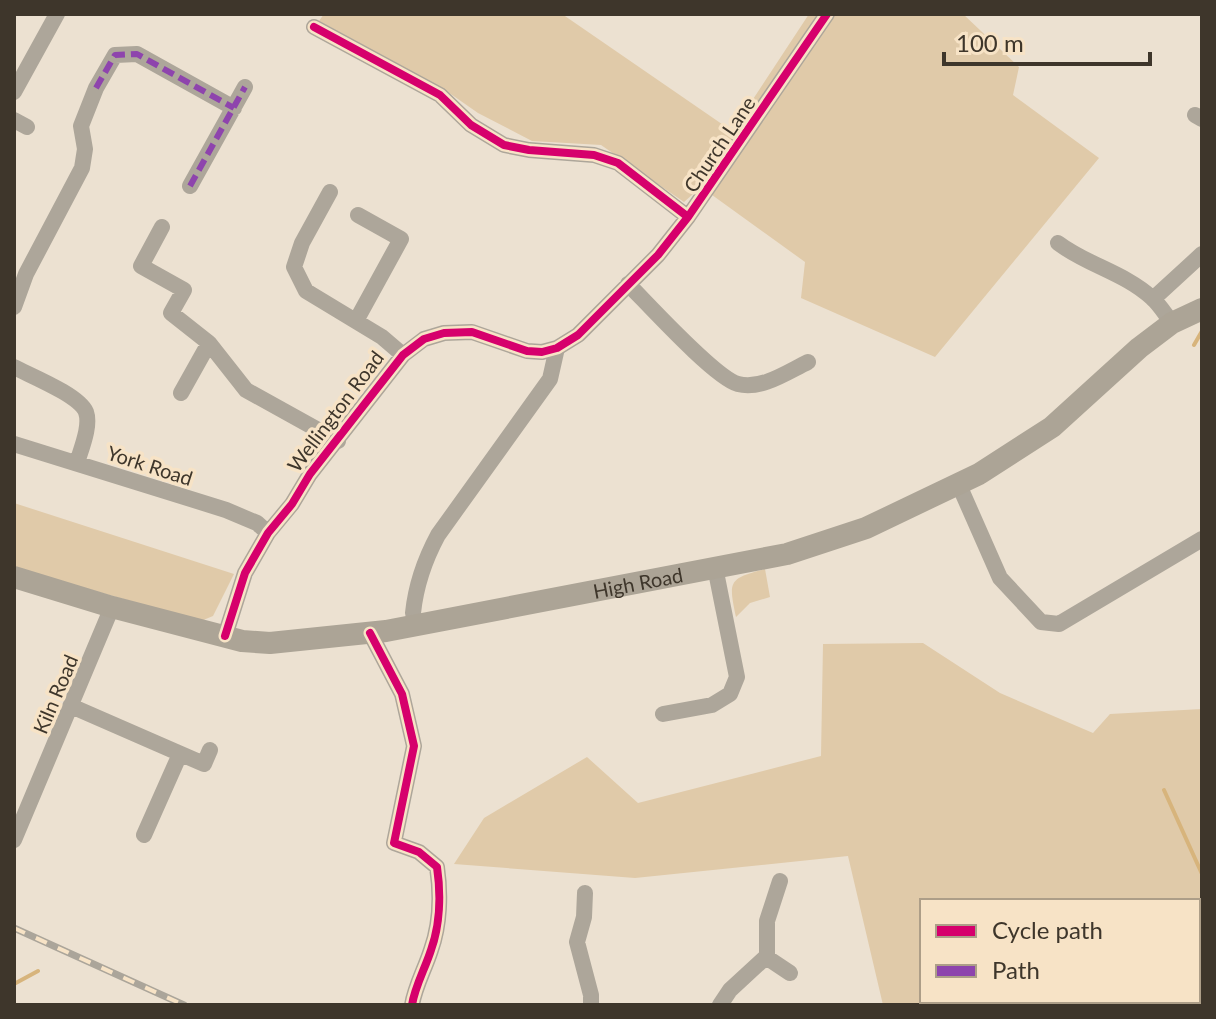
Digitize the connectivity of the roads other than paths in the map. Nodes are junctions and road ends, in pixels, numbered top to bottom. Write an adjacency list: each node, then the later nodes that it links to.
1 (57, 14): 5 (street)
2 (827, 14): 10 (street, Church Lane)
3 (314, 27): 10 (street)
4 (245, 87): 6 (street)
5 (14, 92)
6 (234, 108): 7 (street); 16 (street)
7 (190, 186)
8 (330, 192): 18 (street)
9 (358, 215): 18 (street)
10 (688, 217): 14 (street, Church Lane)
11 (162, 227): 20 (street)
12 (1058, 243): 15 (street)
13 (1202, 254): 15 (street)
14 (628, 284): 21 (street, Church Lane); 23 (street)
15 (1153, 299): 19 (street)
16 (14, 307)
17 (1202, 309): 19 (main road, High Road)
18 (356, 321): 22 (street)
19 (1172, 323): 29 (main road, High Road)
20 (209, 343): 25 (street); 26 (street)
21 (557, 348): 22 (street, Wellington Road); 35 (street)
22 (403, 355): 26 (street, Wellington Road)
23 (808, 362)
24 (14, 367): 28 (street)
25 (181, 393)
26 (338, 441): 30 (street, Wellington Road)
27 (14, 444): 28 (street, York Road)
28 (77, 463): 30 (street, York Road)
29 (959, 485): 31 (street); 32 (main road, High Road)
30 (268, 533): 37 (street, Wellington Road)
31 (1202, 539)
32 (715, 567): 36 (main road, High Road); 39 (street)
33 (14, 577): 34 (main road, High Road)
34 (112, 607): 37 (main road, High Road); 38 (street, Kiln Road)
35 (413, 613)
36 (370, 633): 37 (main road, High Road); 48 (street)
37 (225, 636)
38 (71, 706): 41 (street); 43 (street, Kiln Road)
39 (663, 714)
40 (210, 750): 41 (street)
41 (180, 754): 42 (street)
42 (144, 835)
43 (14, 840)
44 (780, 881): 46 (street)
45 (585, 893): 49 (street)
46 (766, 957): 47 (street); 50 (street)
47 (790, 973)
48 (412, 1005)
49 (591, 1005)
50 (720, 1005)

